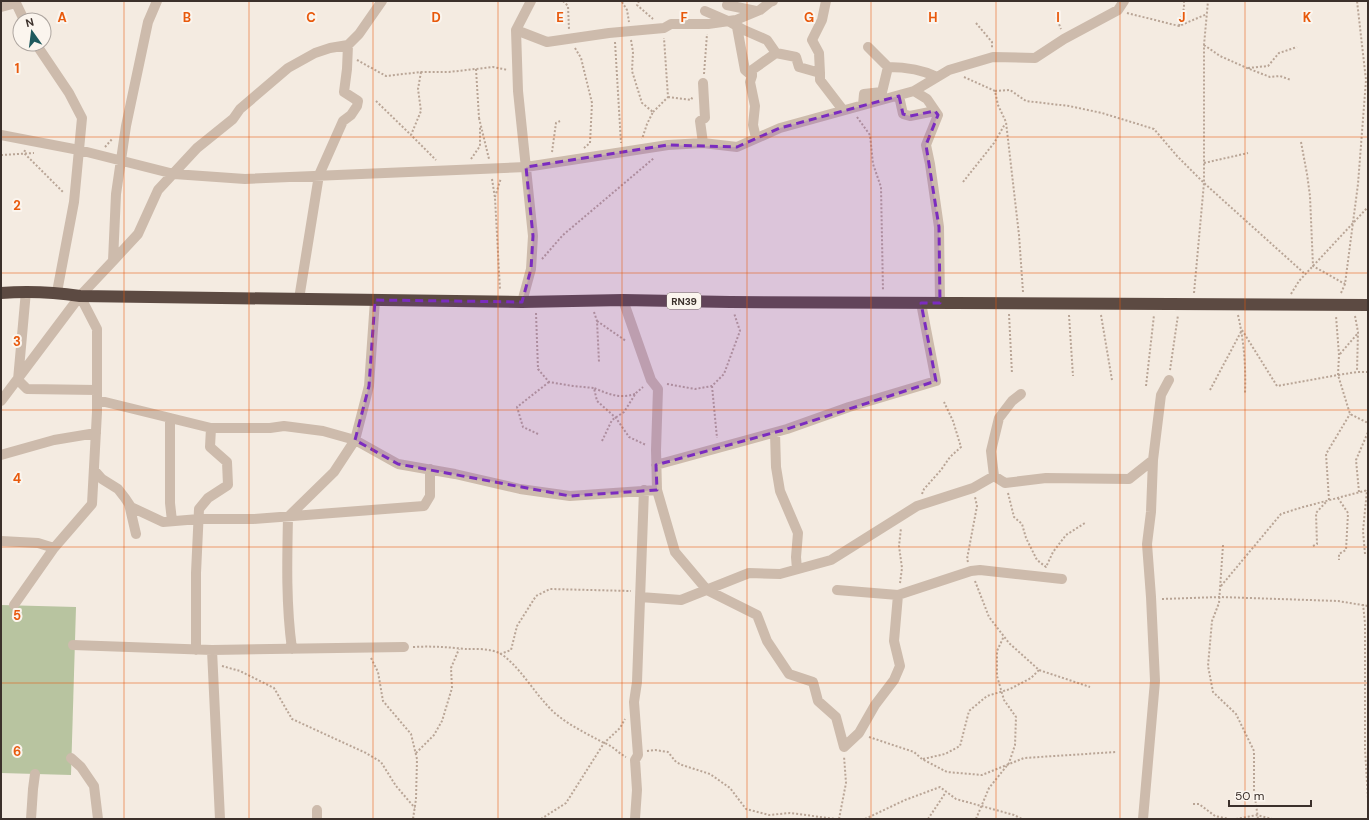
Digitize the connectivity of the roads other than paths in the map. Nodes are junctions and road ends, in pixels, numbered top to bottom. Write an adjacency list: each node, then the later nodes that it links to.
1 (157, 1): 33 (street)
2 (382, 1): 16 (street)
3 (531, 1): 14 (street)
4 (773, 1): 10 (street)
5 (826, 1): 20 (street)
6 (1124, 1): 22 (street)
7 (15, 2): 9 (street); 11 (street)
8 (727, 5): 10 (street)
9 (1, 8)
10 (756, 11): 13 (street)
11 (20, 12)
12 (704, 12): 13 (street)
13 (733, 24): 14 (street); 18 (street); 21 (street)
14 (516, 30): 34 (street)
15 (868, 47): 19 (street)
16 (347, 50): 35 (street); 36 (street)
17 (41, 52): 32 (street)
18 (776, 53): 20 (street); 21 (street)
19 (888, 67): 22 (street); 26 (street)
20 (820, 73): 27 (street)
21 (752, 76): 30 (street)
22 (937, 77): 24 (street)
23 (703, 83): 31 (street)
24 (914, 91): 25 (street); 28 (street)
25 (899, 96): 26 (street); 28 (street)
26 (863, 105): 27 (street)
27 (847, 109): 30 (street)
28 (935, 111): 47 (street)
29 (1, 135): 32 (street)
30 (756, 138): 31 (street)
31 (703, 143): 34 (street)
32 (79, 150): 33 (street); 39 (street)
33 (121, 161): 35 (street); 37 (street)
34 (526, 167): 36 (street); 45 (street)
35 (174, 174): 36 (street); 37 (street)
36 (319, 175): 42 (street)
37 (113, 262): 41 (street)
38 (26, 291): 39 (highway, RN39); 40 (highway, RN39); 49 (street)
39 (58, 292): 41 (highway, RN39)
40 (1, 293)
41 (80, 296): 42 (highway, RN39); 49 (street); 53 (street)
42 (299, 299): 43 (highway, RN39)
43 (375, 300): 45 (highway, RN39); 59 (street)
44 (623, 300): 45 (highway, RN39); 46 (highway, RN39); 62 (street)
45 (522, 302)
46 (921, 303): 47 (highway, RN39); 58 (street)
47 (940, 303): 48 (highway, RN39)
48 (1368, 305)
49 (18, 380): 51 (street); 53 (street)
50 (1169, 380): 61 (street)
51 (6, 389): 54 (street)
52 (1021, 394): 65 (street)
53 (97, 395): 55 (street); 57 (street)
54 (1, 401)
55 (170, 418): 56 (street); 71 (street)
56 (211, 428): 59 (street); 70 (street)
57 (96, 433): 60 (street); 64 (street)
58 (775, 433): 62 (street); 75 (street)
59 (355, 440): 63 (street); 69 (street)
60 (1, 455)
61 (1153, 460): 65 (street); 93 (street)
62 (656, 465): 67 (street)
63 (430, 469): 66 (street); 69 (street)
64 (94, 470): 68 (street); 74 (street)
65 (994, 476): 75 (street)
66 (644, 490): 67 (street); 79 (street)
67 (657, 490): 77 (street)
68 (129, 504): 71 (street); 72 (street)
69 (288, 517): 70 (street); 84 (street)
70 (199, 519): 71 (street); 85 (street)
71 (172, 521)
72 (136, 534)
73 (1, 541): 74 (street)
74 (54, 548): 81 (street)
75 (797, 569): 77 (street)
76 (1062, 579): 80 (street)
77 (707, 590): 79 (street); 80 (street)
78 (837, 590): 80 (street)
79 (640, 594): 92 (street)
80 (898, 595)
81 (14, 605)
82 (73, 644): 85 (street)
83 (404, 647): 84 (street)
84 (292, 649): 86 (street)
85 (196, 650): 86 (street)
86 (212, 650): 91 (street)
87 (71, 758): 90 (street)
88 (35, 774): 89 (street)
89 (31, 819)
90 (98, 819)
91 (220, 819)
92 (635, 819)
93 (1143, 819)

